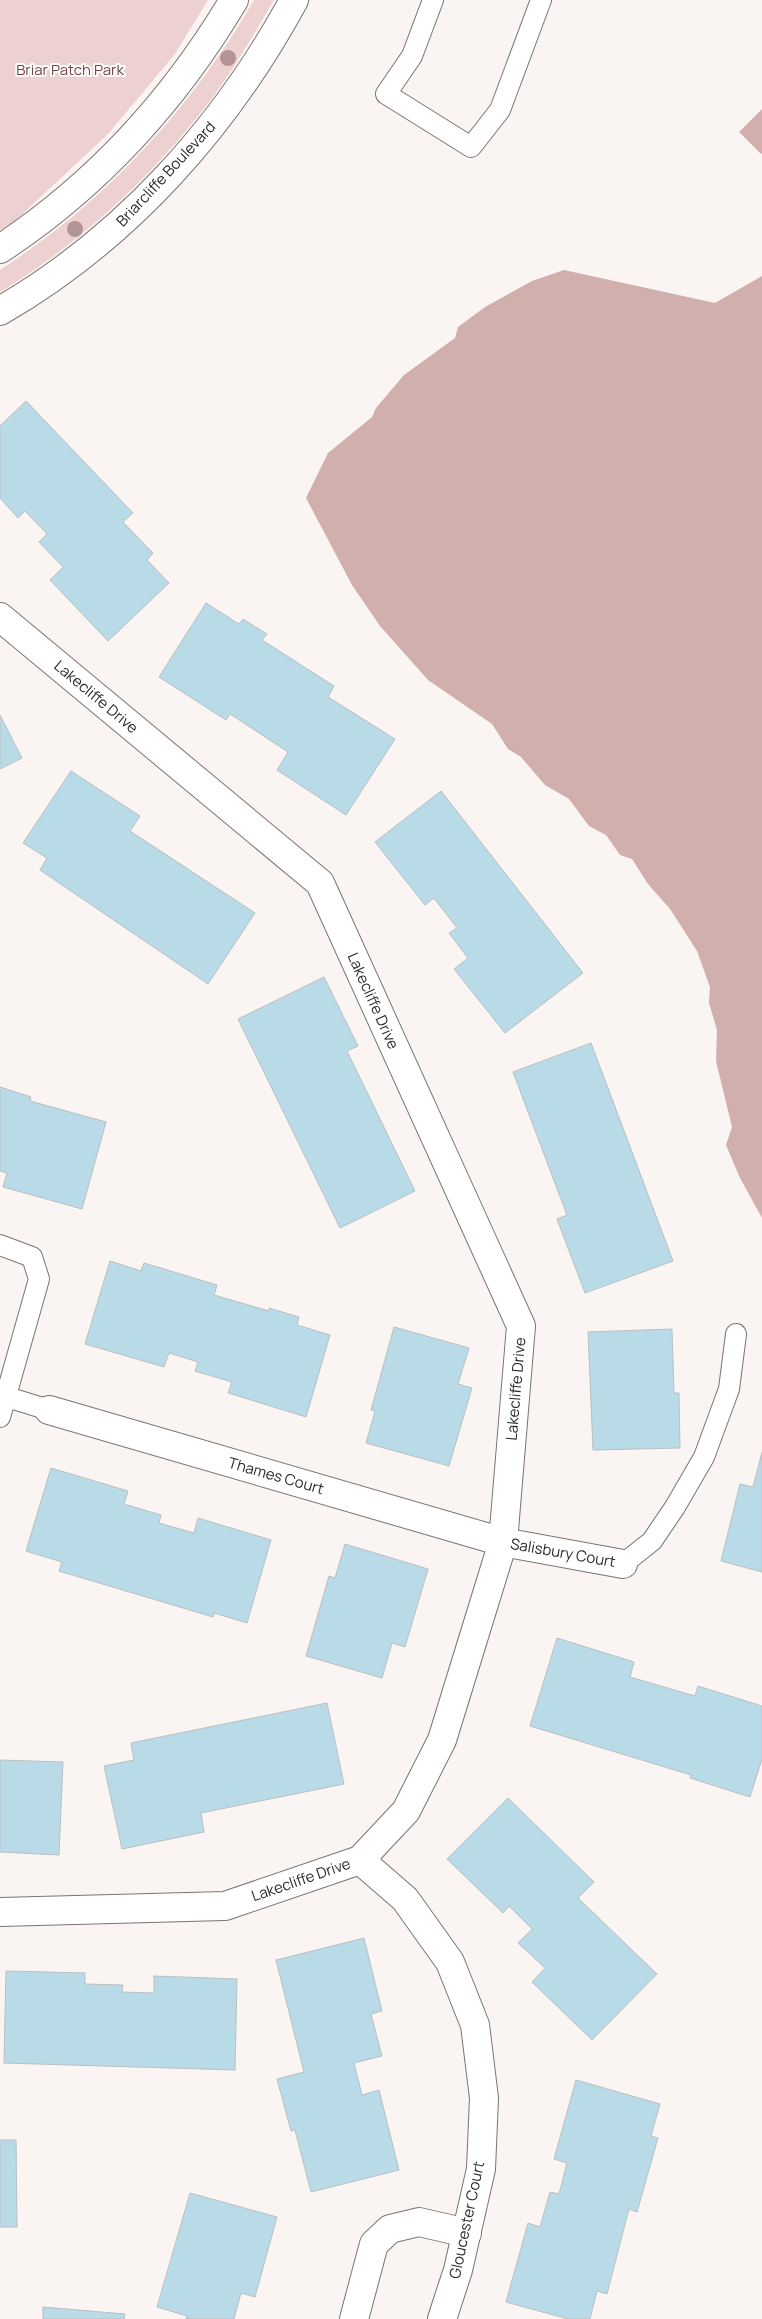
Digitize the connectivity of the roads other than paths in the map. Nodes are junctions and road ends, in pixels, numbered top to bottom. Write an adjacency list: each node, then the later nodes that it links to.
1 (234, 0): 5 (street)
2 (294, 0): 6 (street, Briarcliffe Boulevard)
3 (432, 0): 4 (lane)
4 (542, 0)
5 (0, 249)
6 (0, 312)
7 (0, 617): 13 (street, Lakecliffe Drive)
8 (0, 1245): 10 (lane)
9 (736, 1334): 14 (lane)
10 (7, 1397): 11 (lane); 12 (lane)
11 (49, 1410): 13 (street, Thames Court)
12 (0, 1417)
13 (503, 1542): 14 (street, Salisbury Court); 15 (street, Lakecliffe Drive)
14 (623, 1564)
15 (360, 1860): 16 (street, Lakecliffe Drive); 17 (street, Gloucester Court)
16 (0, 1912)
17 (467, 2233): 18 (street); 19 (street, Gloucester Court)
18 (354, 2319)
19 (442, 2319)

